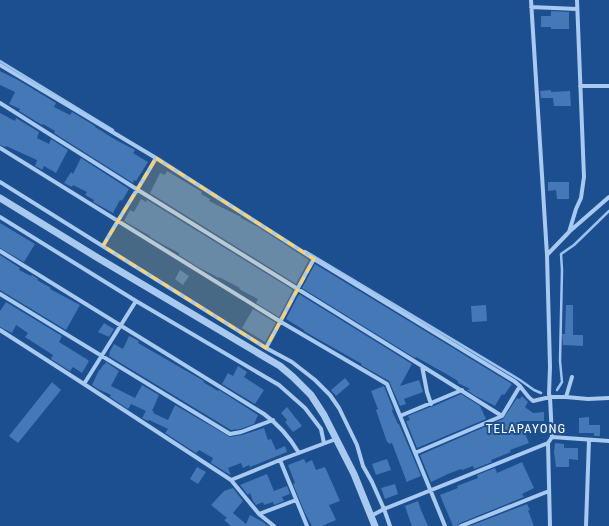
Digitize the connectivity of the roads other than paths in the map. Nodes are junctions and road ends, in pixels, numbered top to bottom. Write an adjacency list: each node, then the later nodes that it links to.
1 (530, 0): 3 (street)
2 (577, 0): 4 (street)
3 (531, 7): 4 (street); 20 (street)
4 (577, 9): 6 (street)
5 (0, 65): 10 (street)
6 (580, 86): 7 (street); 17 (street)
7 (609, 86)
8 (0, 103): 12 (street)
9 (0, 148): 16 (street)
10 (156, 158): 12 (street); 21 (street)
11 (0, 182): 18 (street)
12 (138, 190): 16 (street); 22 (street)
13 (609, 197): 17 (street)
14 (0, 198): 43 (street)
15 (0, 217): 24 (street)
16 (117, 220): 18 (street); 25 (street)
17 (569, 232): 20 (street)
18 (103, 246): 28 (street)
19 (0, 251): 26 (street)
20 (547, 255): 35 (street)
21 (314, 259): 22 (street); 33 (street)
22 (298, 288): 25 (street); 30 (street)
23 (0, 294): 29 (street)
24 (136, 301): 26 (street); 46 (street)
25 (281, 322): 28 (street); 39 (street)
26 (121, 325): 29 (street); 41 (street)
27 (0, 330): 32 (street)
28 (266, 348): 55 (street)
29 (102, 356): 32 (street); 41 (street)
30 (422, 366): 34 (street); 38 (street)
31 (572, 378): 36 (street)
32 (84, 384): 51 (street)
33 (520, 386): 35 (street); 40 (street)
34 (462, 390): 38 (street); 40 (street)
35 (550, 397): 36 (street); 42 (street)
36 (566, 397): 37 (street)
37 (609, 398)
38 (431, 404): 39 (street)
39 (400, 416): 49 (street)
40 (502, 416): 49 (street)
41 (273, 420): 48 (street)
42 (552, 437): 44 (street); 47 (street)
43 (336, 439): 46 (street); 57 (street)
44 (589, 440): 45 (street); 65 (street)
45 (609, 441)
46 (324, 443): 48 (street)
47 (548, 443): 52 (street); 53 (street)
48 (299, 453): 50 (street)
49 (415, 453): 52 (street)
50 (280, 460): 51 (street); 54 (street)
51 (231, 480): 56 (street)
52 (430, 491): 55 (street); 62 (street)
53 (549, 491): 63 (street); 64 (street)
54 (296, 500): 56 (street); 59 (street)
55 (384, 509): 57 (street); 61 (street)
56 (259, 514): 58 (street)
57 (371, 516): 60 (street)
58 (274, 526)
59 (307, 526)
60 (375, 526)
61 (390, 526)
62 (445, 526)
63 (461, 526)
64 (550, 526)
65 (586, 526)

